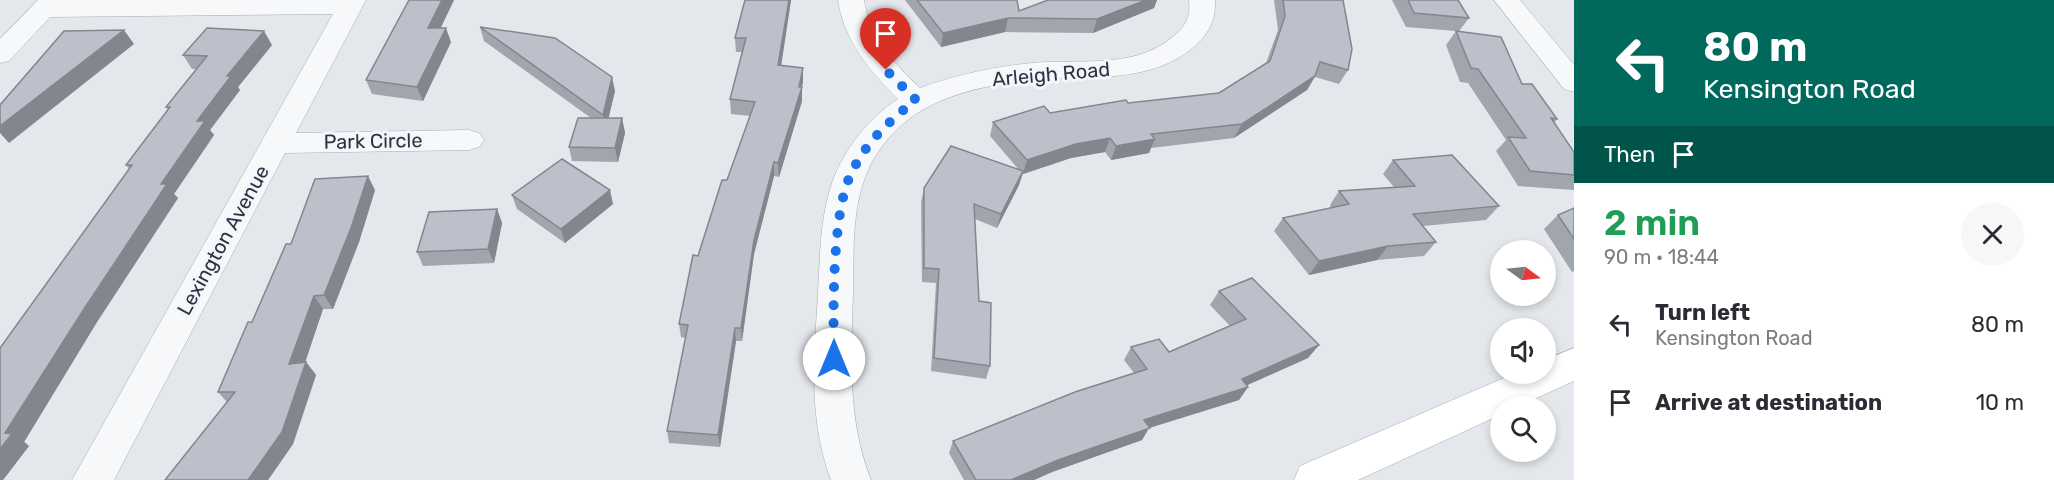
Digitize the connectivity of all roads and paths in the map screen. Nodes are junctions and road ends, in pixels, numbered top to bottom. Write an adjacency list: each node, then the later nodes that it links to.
1 (851, 0): 8 (street)
2 (1202, 0): 8 (street, Arleigh Road)
3 (1507, 0): 7 (street)
4 (352, 3): 5 (street); 10 (street, Lexington Avenue)
5 (48, 4): 6 (street)
6 (0, 55)
7 (1574, 83)
8 (916, 100): 13 (street, Arleigh Road)
9 (469, 140): 10 (street, Park Circle)
10 (276, 143): 12 (street, Lexington Avenue)
11 (1574, 364): 14 (main road)
12 (92, 480)
13 (851, 480)
14 (1314, 480)

